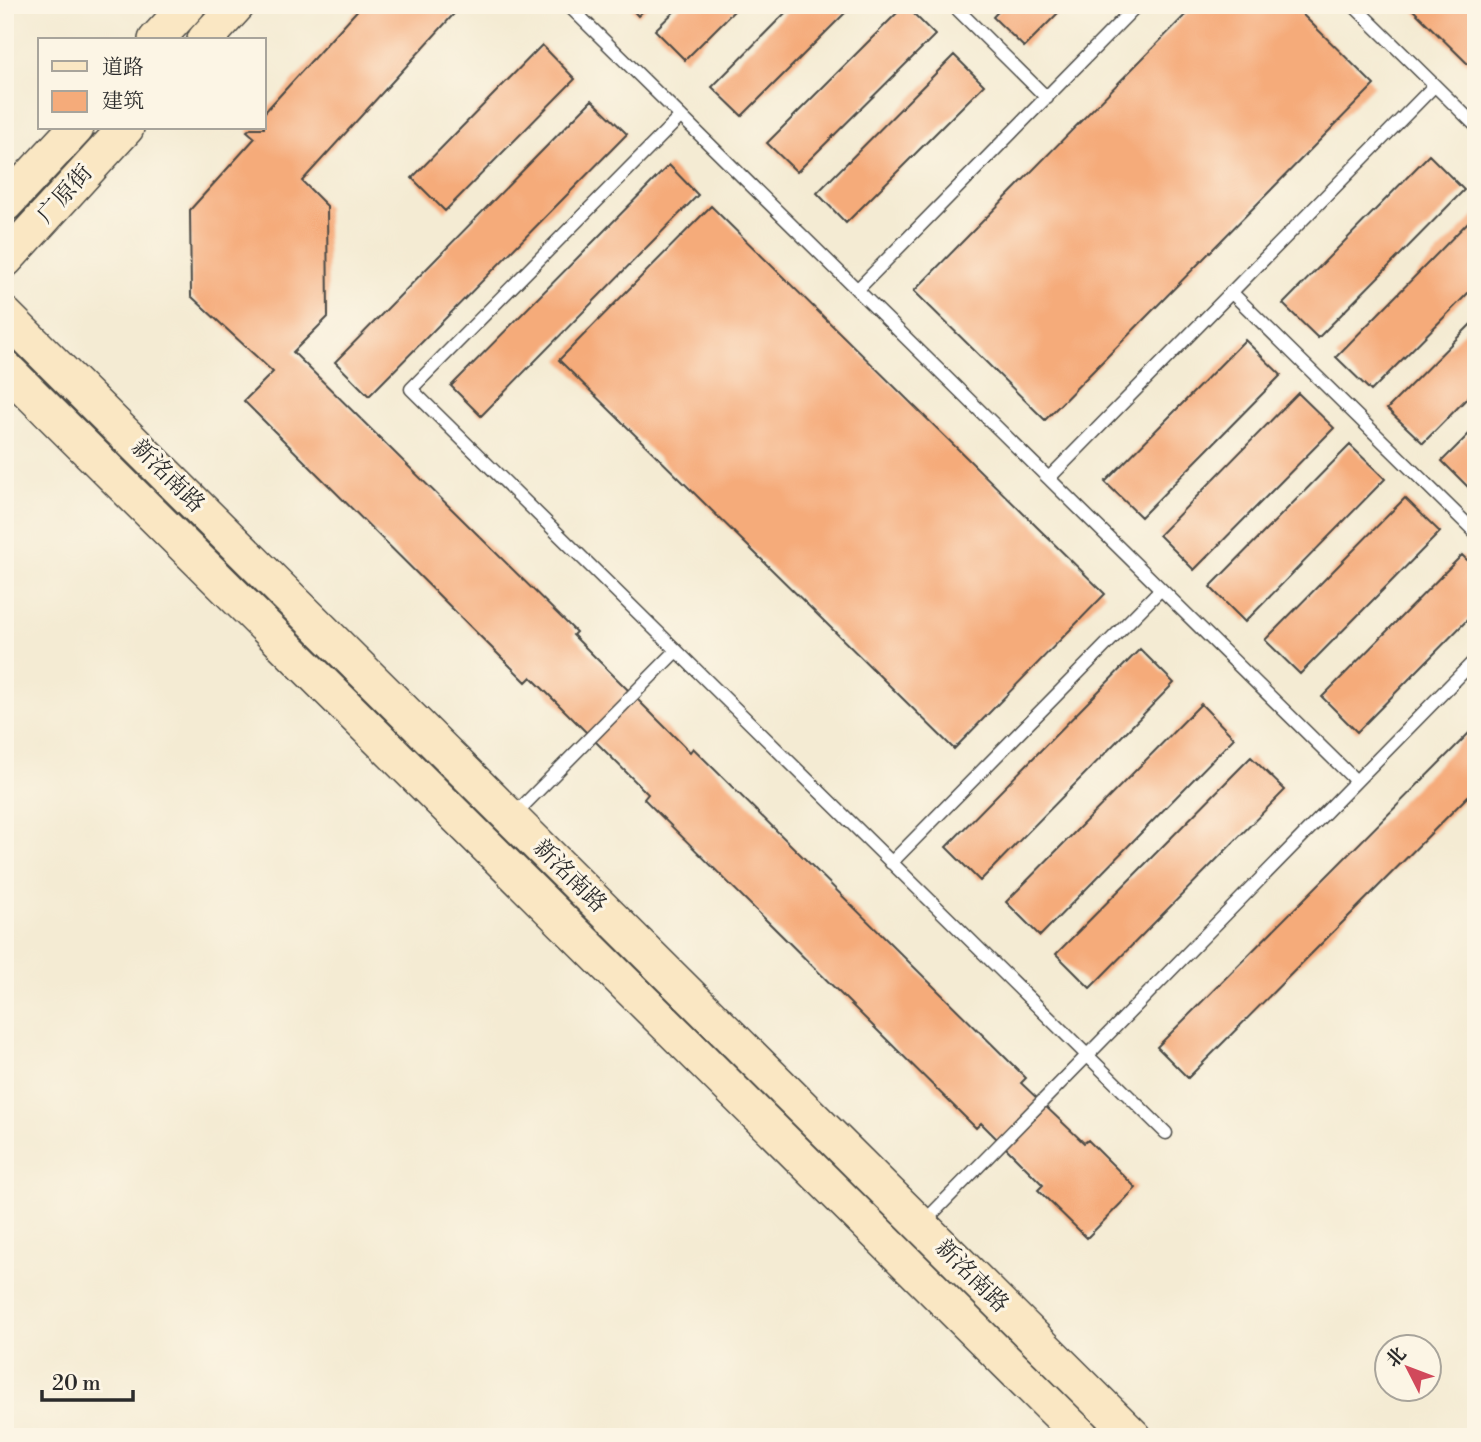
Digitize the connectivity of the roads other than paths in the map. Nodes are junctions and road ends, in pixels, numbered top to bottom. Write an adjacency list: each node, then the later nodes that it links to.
1 (188, 5): 7 (main road)
2 (237, 5): 8 (main road)
3 (568, 5): 11 (lane)
4 (953, 5): 10 (lane)
5 (1137, 5): 10 (lane)
6 (1353, 5): 9 (lane)
7 (158, 38)
8 (207, 38)
9 (1434, 86): 12 (lane); 18 (lane)
10 (1046, 98): 17 (lane)
11 (681, 116): 17 (lane); 24 (lane)
12 (1476, 126)
13 (74, 130): 15 (main road, 广原街)
14 (124, 130): 16 (main road, 广原街)
15 (5, 204)
16 (5, 260)
17 (857, 290): 21 (lane)
18 (1231, 292): 21 (lane); 22 (lane)
19 (5, 315): 27 (main road, 新洺南路)
20 (5, 368): 32 (main road, 新洺南路)
21 (1049, 478): 23 (lane)
22 (1476, 533)
23 (1161, 589): 26 (lane); 28 (lane)
24 (676, 651): 27 (lane); 28 (lane)
25 (1476, 659): 26 (lane)
26 (1356, 781): 29 (lane)
27 (511, 818): 31 (main road, 新洺南路)
28 (891, 863): 29 (lane)
29 (1087, 1056): 30 (lane); 31 (lane)
30 (1166, 1133)
31 (921, 1225): 33 (main road, 新洺南路)
32 (1082, 1437)
33 (1134, 1437)

